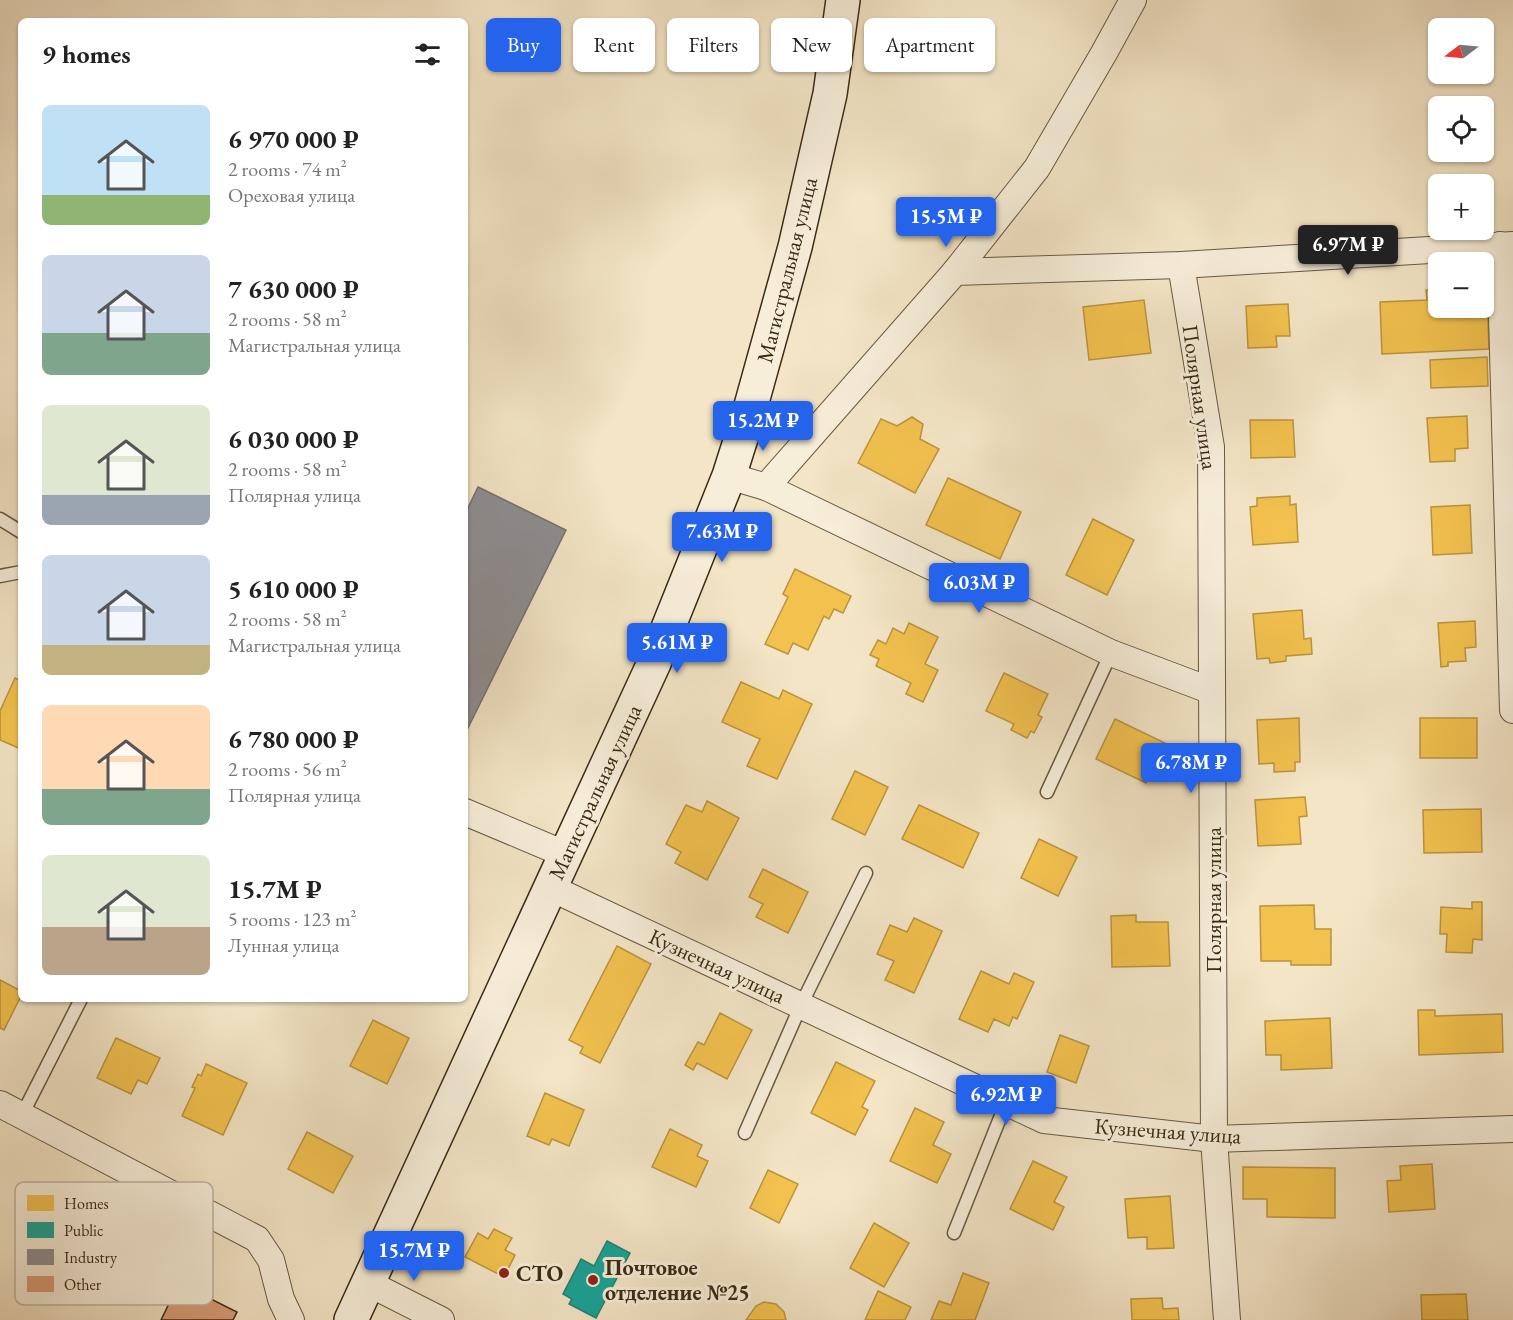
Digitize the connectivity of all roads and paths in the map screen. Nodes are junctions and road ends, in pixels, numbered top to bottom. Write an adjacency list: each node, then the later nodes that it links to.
1 (843, 0): 6 (main road, Магистральная улица)
2 (1133, 0): 5 (street)
3 (1507, 245): 4 (street); 14 (street)
4 (1181, 265): 5 (street); 13 (street, Полярная улица)
5 (955, 272): 7 (street)
6 (729, 476): 7 (street); 17 (main road, Магистральная улица)
7 (766, 487): 12 (street)
8 (0, 519): 9 (lane)
9 (18, 530)
10 (18, 573): 11 (lane)
11 (0, 576)
12 (1111, 653): 13 (street); 15 (lane)
13 (1212, 691): 26 (street, Полярная улица)
14 (1513, 710)
15 (1047, 792)
16 (468, 813): 17 (street)
17 (567, 855): 19 (main road, Магистральная улица)
18 (866, 873): 21 (lane)
19 (551, 888): 21 (street, Кузнечная улица); 30 (main road, Магистральная улица)
20 (79, 1002): 23 (lane)
21 (801, 1005): 22 (street, Кузнечная улица); 25 (lane)
22 (1006, 1103): 26 (street, Кузнечная улица); 29 (lane)
23 (11, 1110): 27 (street)
24 (1513, 1129): 26 (street, Кузнечная улица)
25 (745, 1133)
26 (1214, 1138): 34 (street, Полярная улица)
27 (148, 1182)
28 (213, 1216): 31 (street)
29 (954, 1233)
30 (368, 1283): 32 (main road, Магистральная улица); 33 (street)
31 (291, 1320)
32 (351, 1320)
33 (441, 1320)
34 (1227, 1320)

